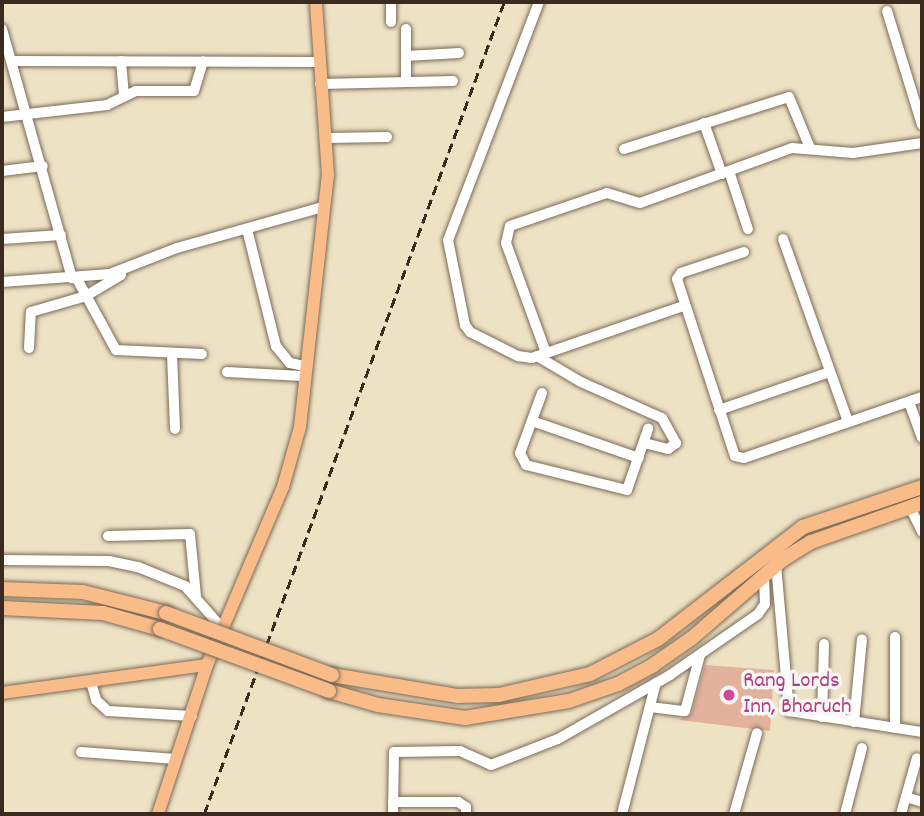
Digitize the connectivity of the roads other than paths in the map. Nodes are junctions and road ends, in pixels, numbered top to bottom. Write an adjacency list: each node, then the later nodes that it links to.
1 (316, 2): 13 (main road)
2 (391, 2): 5 (street)
3 (539, 2): 45 (street)
4 (887, 11): 21 (street)
5 (391, 22)
6 (2, 29): 10 (street)
7 (406, 29): 9 (street)
8 (459, 53): 9 (street)
9 (406, 56): 15 (street)
10 (12, 61): 11 (street); 18 (street)
11 (121, 61): 12 (street); 17 (street)
12 (202, 61): 13 (street); 17 (street)
13 (319, 62): 16 (main road)
14 (453, 81): 15 (street)
15 (407, 82): 16 (street)
16 (320, 84): 23 (main road)
17 (124, 95): 18 (street)
18 (27, 114): 19 (street); 27 (street)
19 (2, 117)
20 (704, 122): 25 (street); 26 (street); 29 (street)
21 (922, 125)
22 (387, 137): 23 (street)
23 (327, 138): 30 (main road)
24 (922, 143): 25 (street)
25 (810, 148): 29 (street)
26 (624, 149)
27 (43, 166): 28 (street); 33 (street)
28 (2, 171)
29 (725, 172): 32 (street); 45 (street)
30 (323, 207): 31 (street); 46 (main road)
31 (247, 229): 37 (street); 46 (street)
32 (748, 229)
33 (61, 235): 34 (street); 38 (street)
34 (2, 239)
35 (783, 239): 48 (street)
36 (744, 252): 41 (street)
37 (136, 267): 38 (street); 40 (street)
38 (74, 277): 39 (street); 40 (street)
39 (2, 282)
40 (86, 296): 42 (street); 43 (street)
41 (683, 306): 45 (street); 52 (street)
42 (29, 348)
43 (172, 354): 44 (street); 55 (street)
44 (202, 354)
45 (542, 355): 58 (street)
46 (303, 371): 47 (street); 70 (main road)
47 (227, 372)
48 (830, 372): 52 (street); 54 (street)
49 (542, 393): 53 (street)
50 (922, 397): 51 (street)
51 (909, 402): 54 (street); 57 (street)
52 (719, 410): 54 (street)
53 (532, 421): 59 (street); 59 (street)
54 (848, 422)
55 (175, 429)
56 (648, 429): 58 (street)
57 (922, 438)
58 (644, 443): 59 (street)
59 (639, 458)
60 (922, 487): 67 (highway, bridge)
61 (916, 505): 62 (street); 65 (highway)
62 (922, 532)
63 (108, 536): 68 (street)
64 (2, 560): 68 (street)
65 (776, 565): 66 (highway); 81 (street)
66 (764, 576): 69 (highway, bridge); 74 (street)
67 (2, 589)
68 (196, 596): 70 (street)
69 (2, 608)
70 (222, 628): 75 (main road)
71 (895, 637): 83 (street)
72 (862, 639): 82 (street)
73 (824, 644): 81 (street)
74 (700, 654): 77 (street); 79 (street)
75 (207, 665): 76 (main road); 80 (main road)
76 (91, 682): 78 (main road); 80 (street)
77 (656, 683): 79 (street); 91 (street)
78 (2, 694)
79 (650, 707): 96 (street)
80 (192, 716): 89 (main road)
81 (822, 717): 82 (street)
82 (854, 722): 83 (street)
83 (895, 728): 84 (street)
84 (922, 732)
85 (757, 733): 97 (street)
86 (862, 748): 98 (street)
87 (81, 752): 89 (street)
88 (917, 758): 90 (street)
89 (176, 759): 93 (main road)
90 (906, 797): 92 (street); 99 (street)
91 (393, 802): 94 (street); 95 (street)
92 (922, 802)
93 (159, 814)
94 (393, 814)
95 (466, 814)
96 (622, 814)
97 (734, 814)
98 (845, 814)
99 (901, 814)

